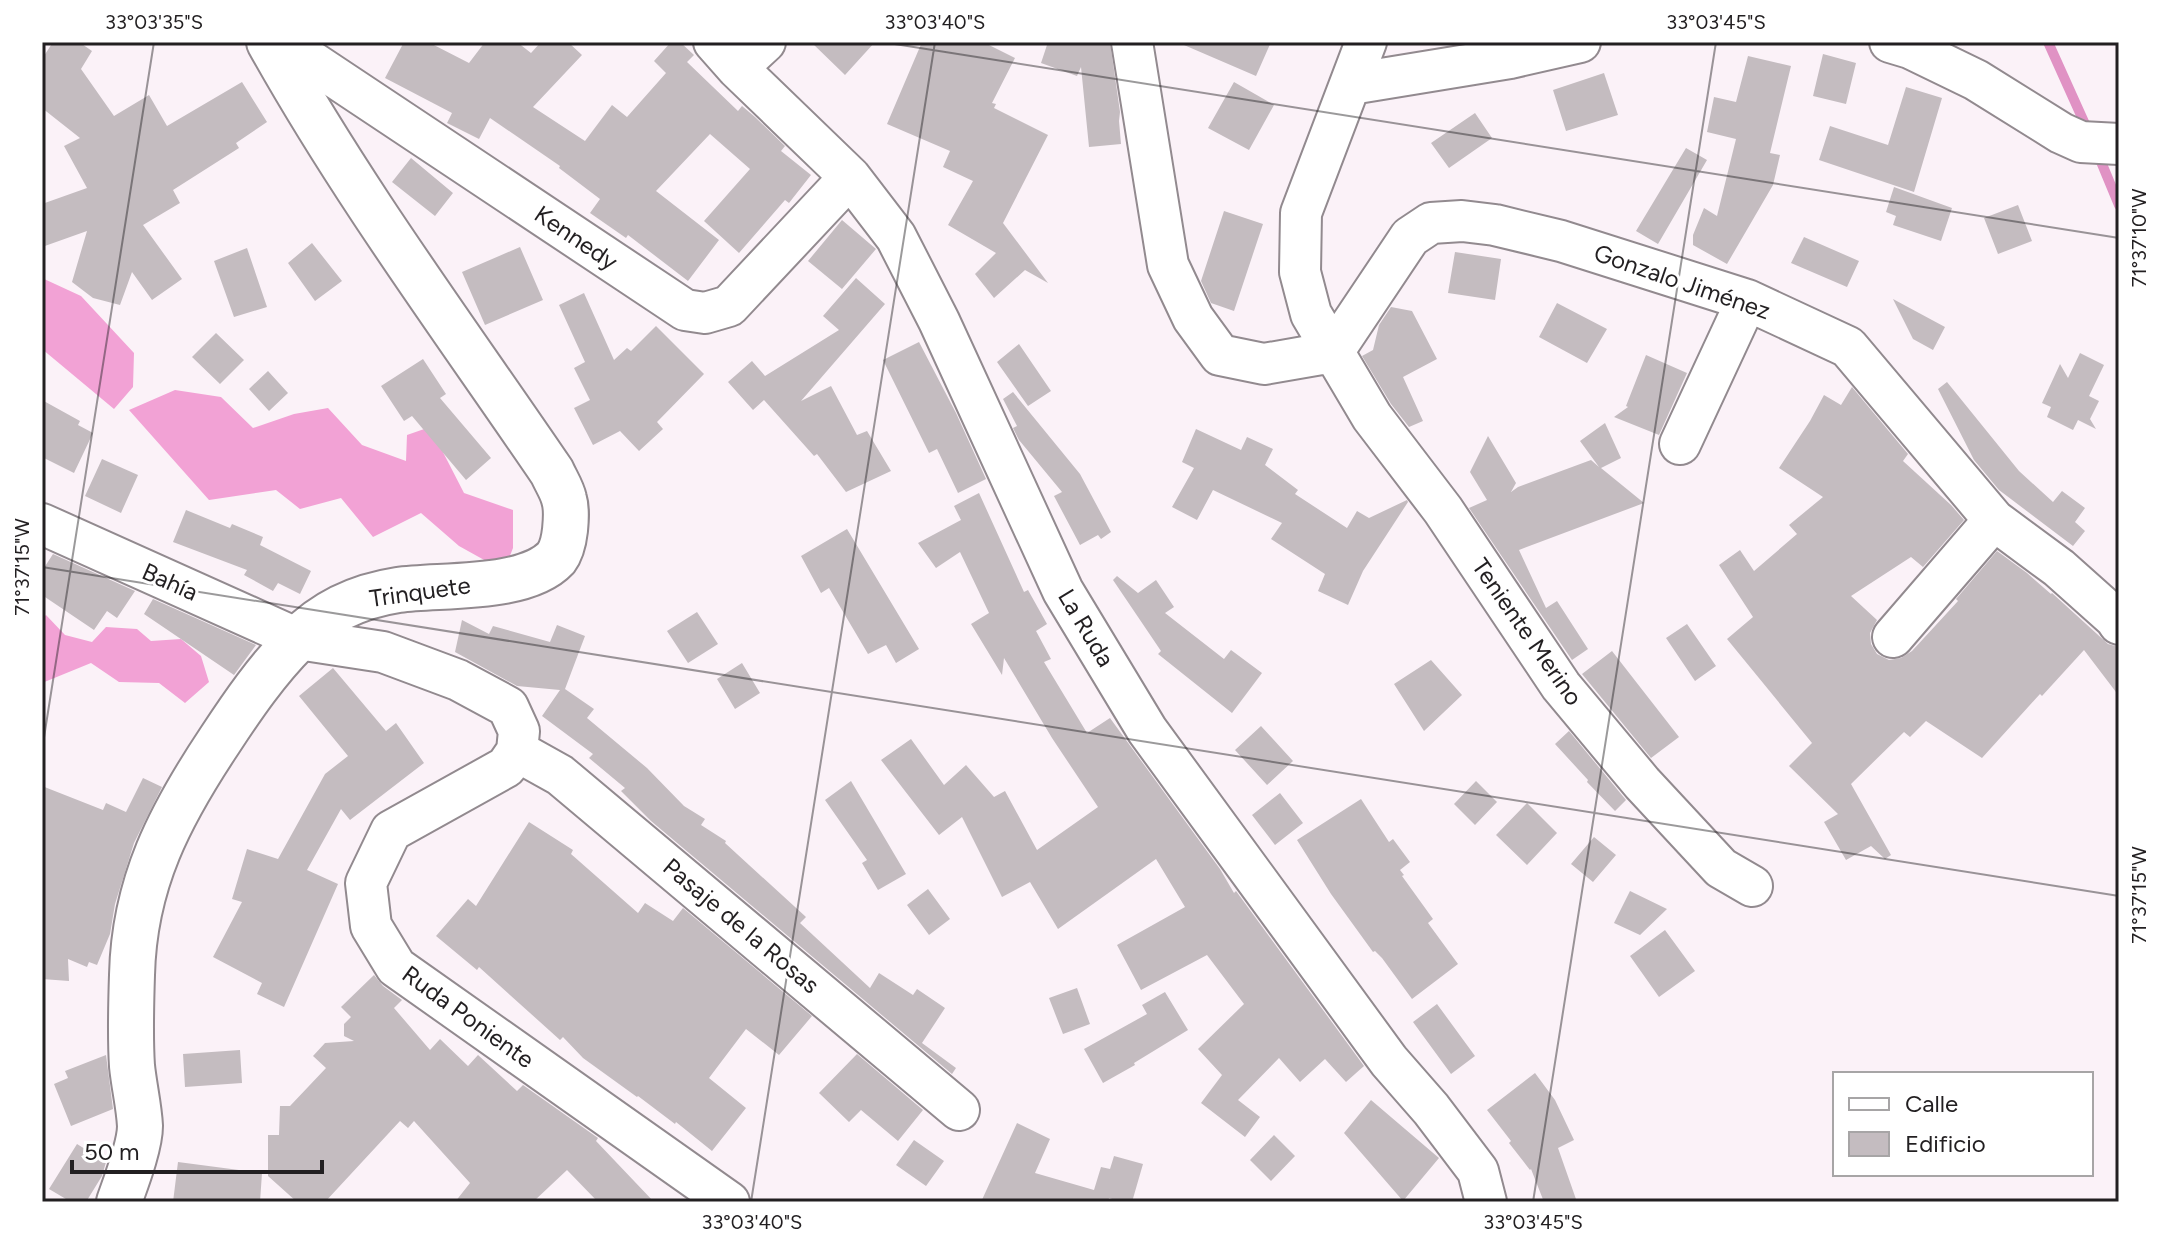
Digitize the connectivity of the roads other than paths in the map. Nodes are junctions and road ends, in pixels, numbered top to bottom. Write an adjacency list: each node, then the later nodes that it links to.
1 (269, 42): 18 (street, Trinquete)
2 (282, 42): 10 (street, Kennedy)
3 (1132, 42): 12 (street)
4 (1366, 42): 8 (street, Teniente Merino)
5 (1580, 42): 8 (street)
6 (1890, 42): 9 (street)
7 (739, 51): 10 (street, La Ruda)
8 (1351, 84): 12 (street, Teniente Merino)
9 (2119, 144)
10 (850, 177): 24 (street, La Ruda)
11 (1747, 300): 12 (street, Gonzalo Jiménez); 13 (street); 14 (street, Gonzalo Jiménez)
12 (1333, 352): 20 (street, Teniente Merino)
13 (1680, 444)
14 (1994, 520): 16 (street, Gonzalo Jiménez); 17 (street)
15 (42, 524): 18 (street, Bahía)
16 (2119, 624)
17 (1893, 637)
18 (298, 639): 19 (street); 22 (street, Trinquete)
19 (517, 751): 21 (street, Pasaje de la Rosas); 23 (street, Ruda Poniente)
20 (1752, 886)
21 (959, 1110)
22 (119, 1202)
23 (729, 1202)
24 (1486, 1202)

